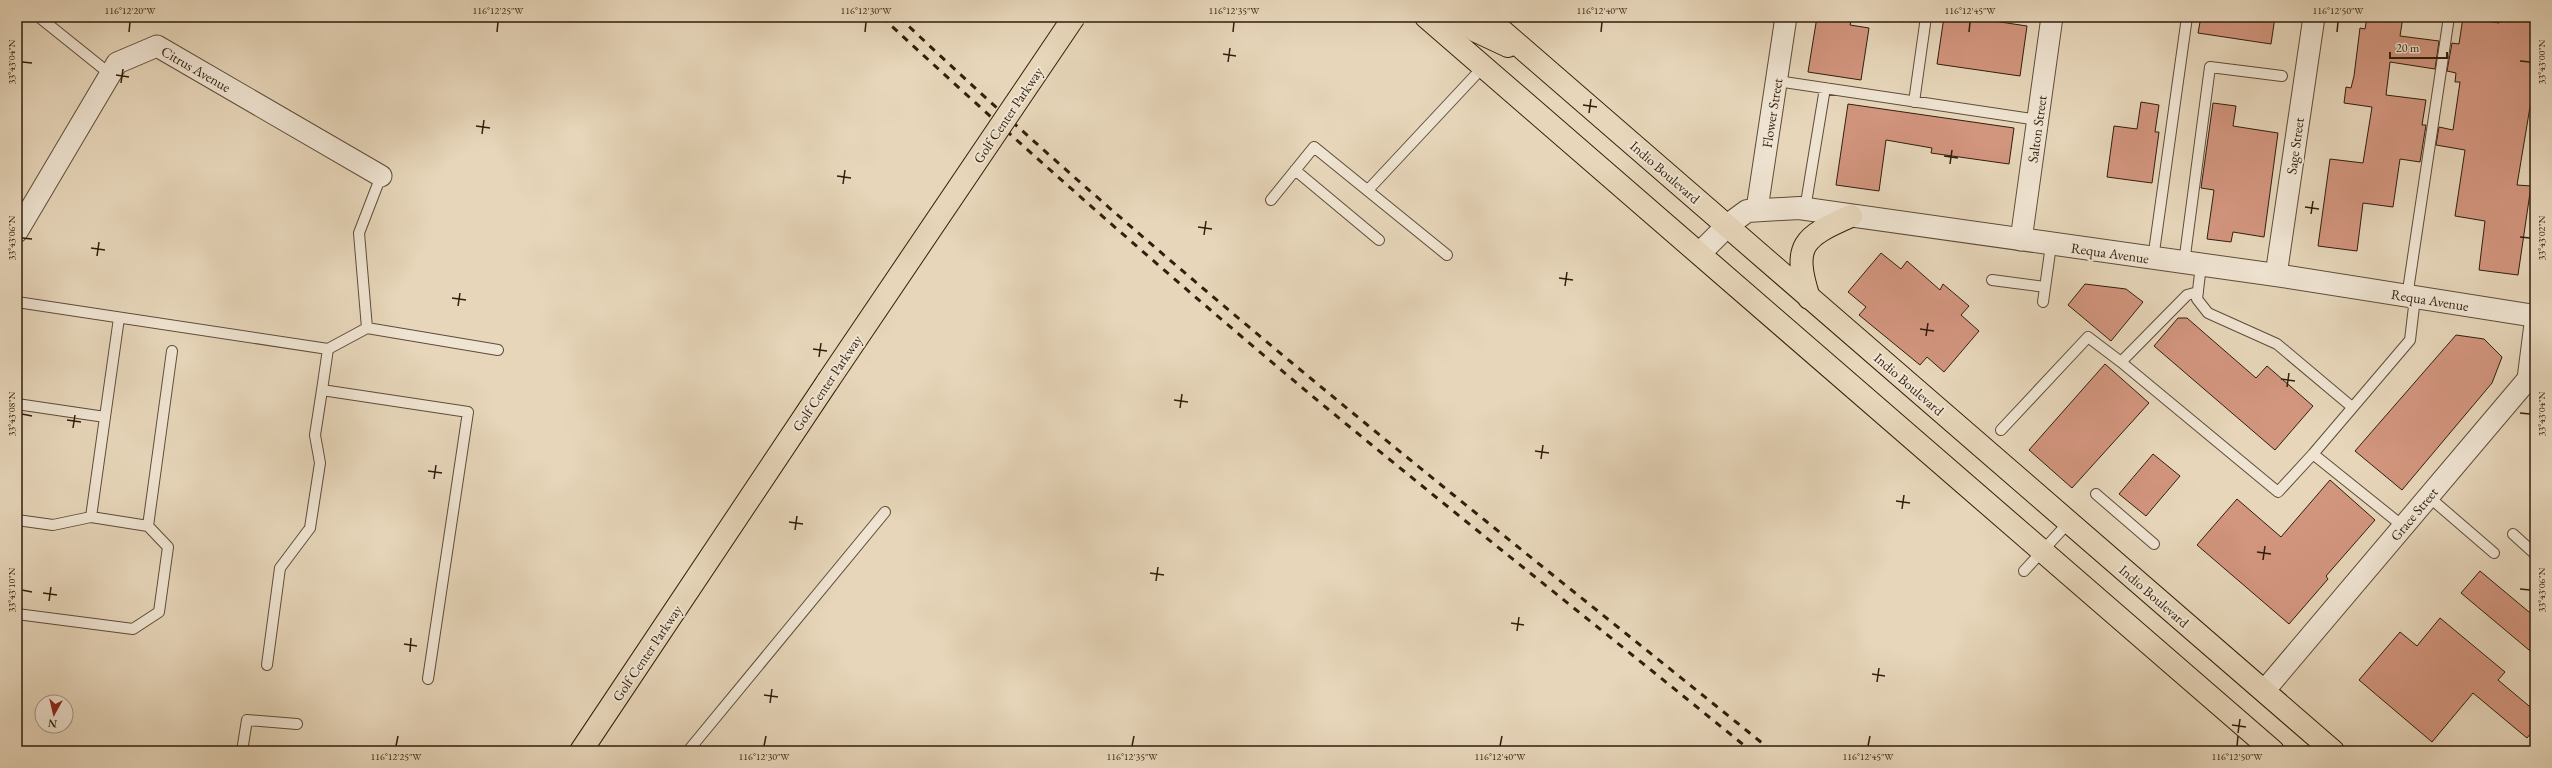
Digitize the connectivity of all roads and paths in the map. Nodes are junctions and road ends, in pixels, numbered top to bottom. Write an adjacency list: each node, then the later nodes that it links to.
1 (39, 17): 14 (lane)
2 (1074, 17): 78 (main road, Golf Center Parkway, bridge)
3 (1426, 17): 13 (main road)
4 (1459, 17): 12 (main road)
5 (1486, 17): 12 (main road, Indio Boulevard)
6 (1786, 17): 16 (street, Flower Street)
7 (1926, 17): 18 (lane)
8 (2052, 17): 19 (street, Salton Street)
9 (2187, 17): 34 (lane)
10 (2314, 17): 36 (street, Sage Street)
11 (2449, 17): 40 (lane)
12 (1531, 56): 27 (main road, Indio Boulevard)
13 (1483, 67): 22 (lane); 32 (main road)
14 (110, 74): 21 (street, Citrus Avenue); 28 (street, Citrus Avenue)
15 (2282, 76): 35 (lane)
16 (1777, 81): 17 (lane); 24 (street, Flower Street)
17 (1826, 88): 18 (lane); 25 (lane)
18 (1914, 102): 19 (lane)
19 (2038, 120): 30 (street, Salton Street)
20 (1295, 170): 22 (lane); 23 (lane); 29 (lane)
21 (381, 176): 47 (lane)
22 (1368, 190): 33 (lane)
23 (1271, 200)
24 (1757, 209): 25 (street, Requa Avenue); 27 (street, Requa Avenue)
25 (1805, 209): 26 (street, Requa Avenue)
26 (1851, 216): 30 (street, Requa Avenue); 41 (main road)
27 (1728, 225): 32 (street, Requa Avenue); 41 (main road, Indio Boulevard)
28 (17, 232)
29 (1379, 240)
30 (2021, 240): 31 (street, Requa Avenue)
31 (2051, 245): 34 (street, Requa Avenue); 38 (lane)
32 (1700, 253): 68 (main road)
33 (1447, 255)
34 (2153, 259): 35 (street, Requa Avenue)
35 (2192, 264): 36 (street, Requa Avenue); 39 (lane)
36 (2276, 275): 40 (street, Requa Avenue)
37 (1992, 280): 38 (lane)
38 (2045, 287): 43 (lane)
39 (2198, 292): 51 (lane); 54 (lane)
40 (2411, 297): 44 (street, Requa Avenue); 54 (lane)
41 (1809, 298): 63 (main road, Indio Boulevard)
42 (17, 302): 45 (lane)
43 (2044, 302)
44 (2535, 316)
45 (119, 318): 48 (lane); 55 (lane)
46 (2535, 324): 59 (street, Grace Street)
47 (367, 328): 48 (lane); 49 (lane)
48 (328, 349): 52 (lane)
49 (498, 350)
50 (172, 351): 64 (lane)
51 (2121, 362): 56 (lane); 57 (lane)
52 (322, 390): 73 (lane); 74 (lane)
53 (17, 404): 55 (lane)
54 (2352, 408): 57 (lane)
55 (104, 417): 61 (lane)
56 (2001, 430)
57 (2313, 454): 65 (lane)
58 (2096, 494): 67 (lane)
59 (2429, 497): 65 (street, Grace Street); 69 (lane)
60 (885, 512): 79 (lane)
61 (91, 517): 62 (lane); 64 (lane)
62 (17, 520)
63 (2069, 522): 68 (lane); 75 (main road, Indio Boulevard)
64 (148, 526): 72 (lane)
65 (2404, 527): 75 (street, Grace Street)
66 (2512, 534): 70 (lane)
67 (2154, 544)
68 (2042, 551): 71 (lane); 80 (main road)
69 (2494, 553)
70 (2535, 554)
71 (2024, 571)
72 (17, 614)
73 (267, 665)
74 (428, 679)
75 (2264, 691): 81 (main road, Indio Boulevard)
76 (298, 724): 77 (lane)
77 (242, 751)
78 (581, 751)
79 (688, 751)
80 (2273, 751)
81 (2333, 751)

